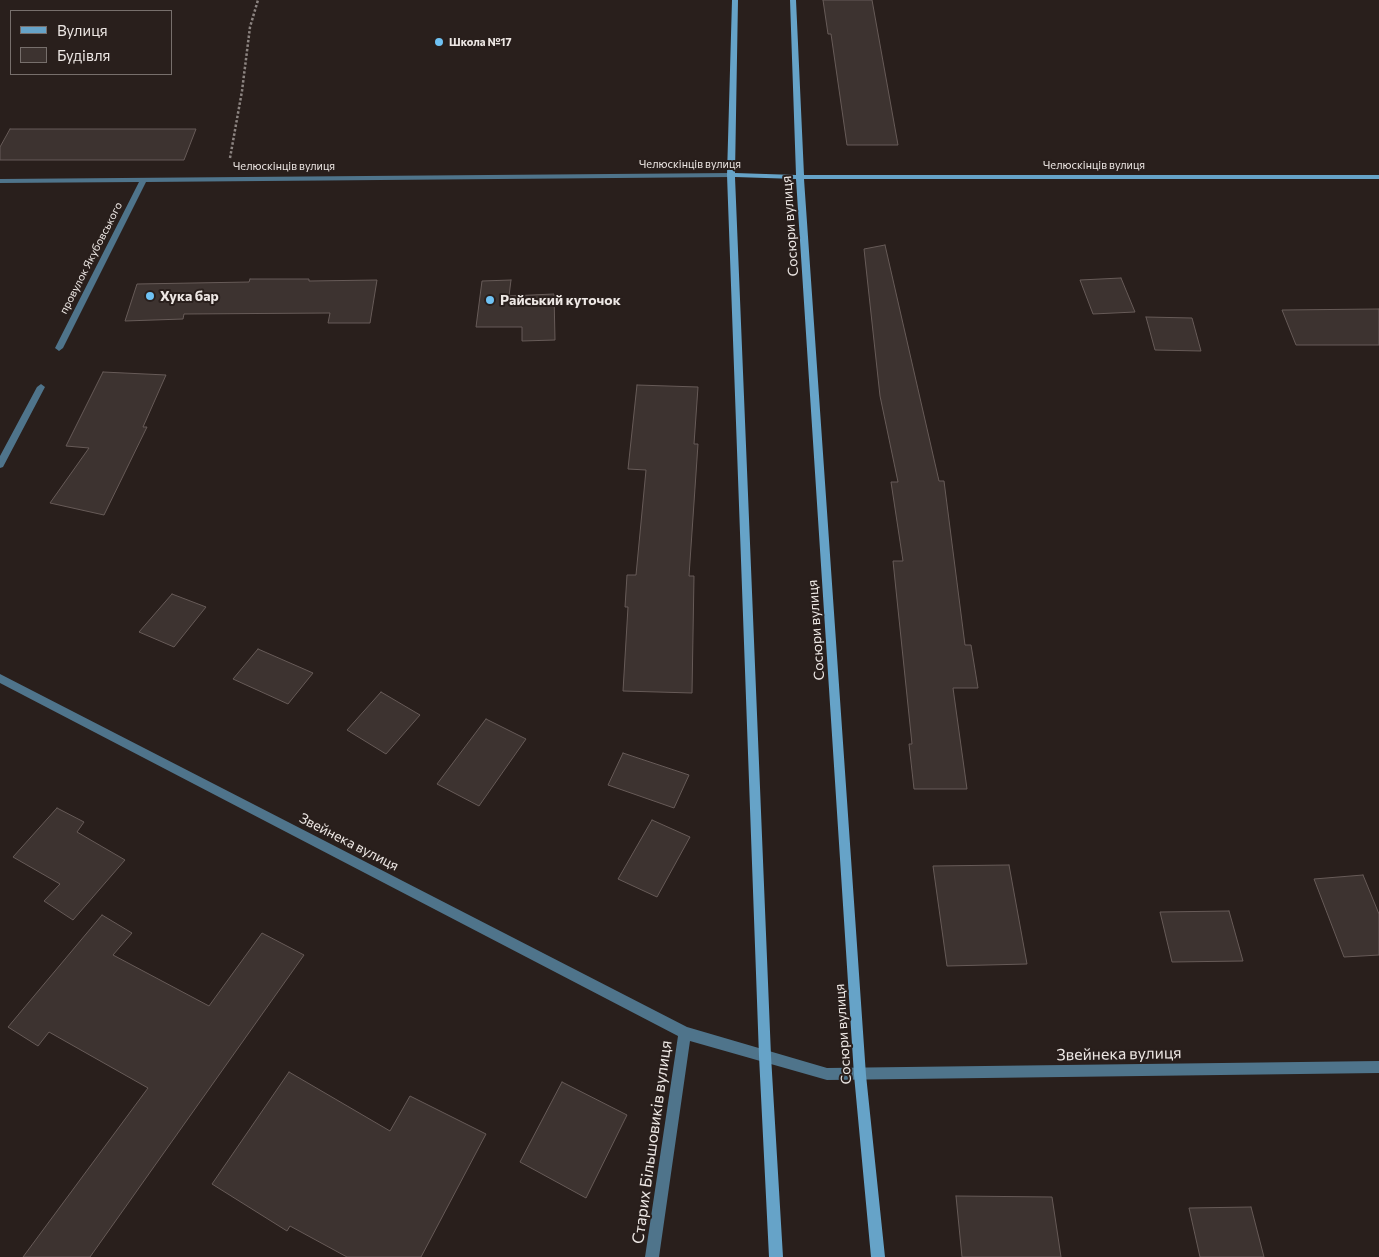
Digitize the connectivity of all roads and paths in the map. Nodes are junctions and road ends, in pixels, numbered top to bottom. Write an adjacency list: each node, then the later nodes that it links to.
1 (258, 0): 7 (path)
2 (735, 0): 4 (street)
3 (793, 0): 5 (street, Сосюри вулиця)
4 (731, 175): 5 (street, Челюскінців вулиця); 7 (street, Челюскінців вулиця); 15 (street)
5 (800, 176): 6 (street, Челюскінців вулиця); 17 (street, Сосюри вулиця)
6 (1379, 177)
7 (226, 178): 8 (street, Челюскінців вулиця)
8 (144, 179): 9 (street, Челюскінців вулиця); 10 (street, провулок Якубовського)
9 (0, 181)
10 (59, 348)
11 (41, 387): 12 (street)
12 (0, 465)
13 (0, 678): 14 (street, Звейнека вулиця)
14 (684, 1033): 15 (street, Старих Більшовиків вулиця); 18 (street, Старих Більшовиків вулиця)
15 (765, 1056): 17 (street, Старих Більшовиків вулиця); 19 (street)
16 (1379, 1067): 17 (street, Звейнека вулиця)
17 (860, 1075): 20 (street, Сосюри вулиця)
18 (652, 1257)
19 (776, 1257)
20 (878, 1257)

